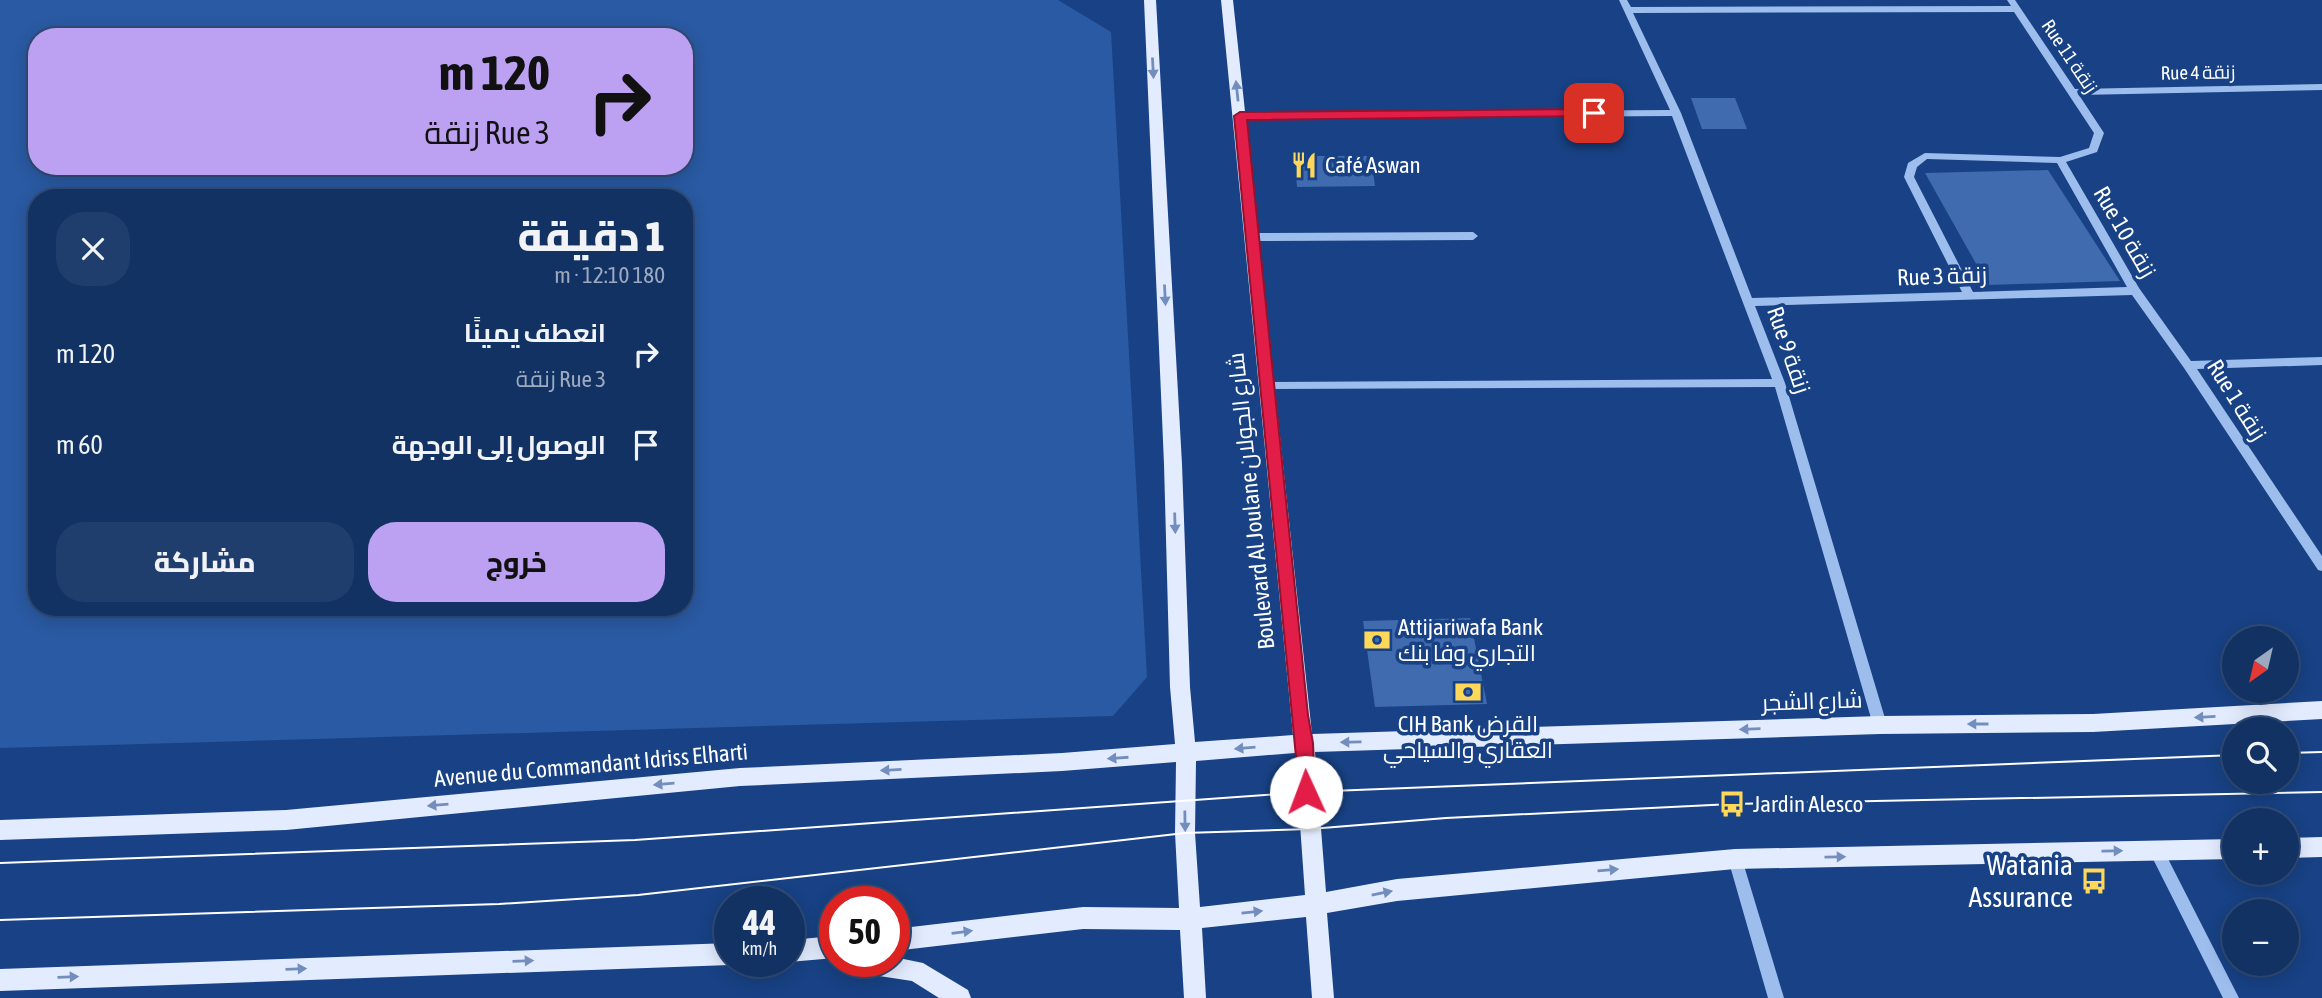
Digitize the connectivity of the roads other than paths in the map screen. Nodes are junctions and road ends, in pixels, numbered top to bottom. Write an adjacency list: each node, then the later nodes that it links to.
1 (1150, 0): 23 (main road, one-way to 23)
2 (1227, 0): 8 (main road, Boulevard Al Joulane شارع الجولان, one-way to 2)
3 (1625, 5): 4 (street); 7 (street, Rue 9 زنقة)
4 (2014, 5): 6 (street, Rue 11 زنقة)
5 (2322, 87): 6 (street, Rue 4 زنقة)
6 (2074, 92): 9 (street, Rue 11 زنقة)
7 (1676, 113): 8 (street); 14 (street, Rue 9 زنقة)
8 (1240, 116): 11 (main road, Boulevard Al Joulane شارع الجولان)
9 (2060, 160): 12 (street, Rue 10 زنقة); 13 (street)
10 (1473, 236): 11 (street)
11 (1252, 237): 18 (main road, Boulevard Al Joulane شارع الجولان)
12 (2135, 291): 13 (street, Rue 3 زنقة); 16 (street, Rue 10 زنقة)
13 (1970, 296): 14 (street, Rue 3 زنقة)
14 (1750, 302): 17 (street, Rue 9 زنقة)
15 (2322, 361): 16 (street, Rue 1 زنقة)
16 (2188, 365): 19 (street, Rue 1 زنقة)
17 (1779, 383): 18 (street); 21 (street, Rue 9 زنقة)
18 (1266, 386): 22 (main road, Boulevard Al Joulane شارع الجولان)
19 (2322, 566)
20 (2322, 710): 21 (main road, شارع الشجر, one-way to 21)
21 (1880, 725): 22 (main road, شارع الشجر, one-way to 22)
22 (1304, 743): 23 (main road, شارع الشجر, one-way to 23); 30 (main road, Boulevard Al Joulane شارع الجولان)
23 (1186, 753): 24 (main road, Avenue du Commandant Idriss Elharti, one-way to 24); 31 (main road, one-way to 31)
24 (0, 830)
25 (2322, 847): 26 (main road)
26 (2299, 848)
27 (2222, 849): 28 (main road)
28 (2156, 850): 29 (main road, one-way to 28); 40 (street)
29 (1735, 859): 30 (main road, one-way to 29); 39 (street)
30 (1315, 905): 31 (main road, one-way to 30); 38 (main road, Boulevard Al Joulane شارع الجولان)
31 (1190, 919): 32 (main road, one-way to 31); 37 (main road)
32 (910, 938)
33 (714, 955): 35 (main road, one-way to 33)
34 (910, 970): 36 (main road)
35 (0, 980)
36 (960, 998)
37 (1195, 998)
38 (1323, 998)
39 (1776, 998)
40 (2231, 998)

